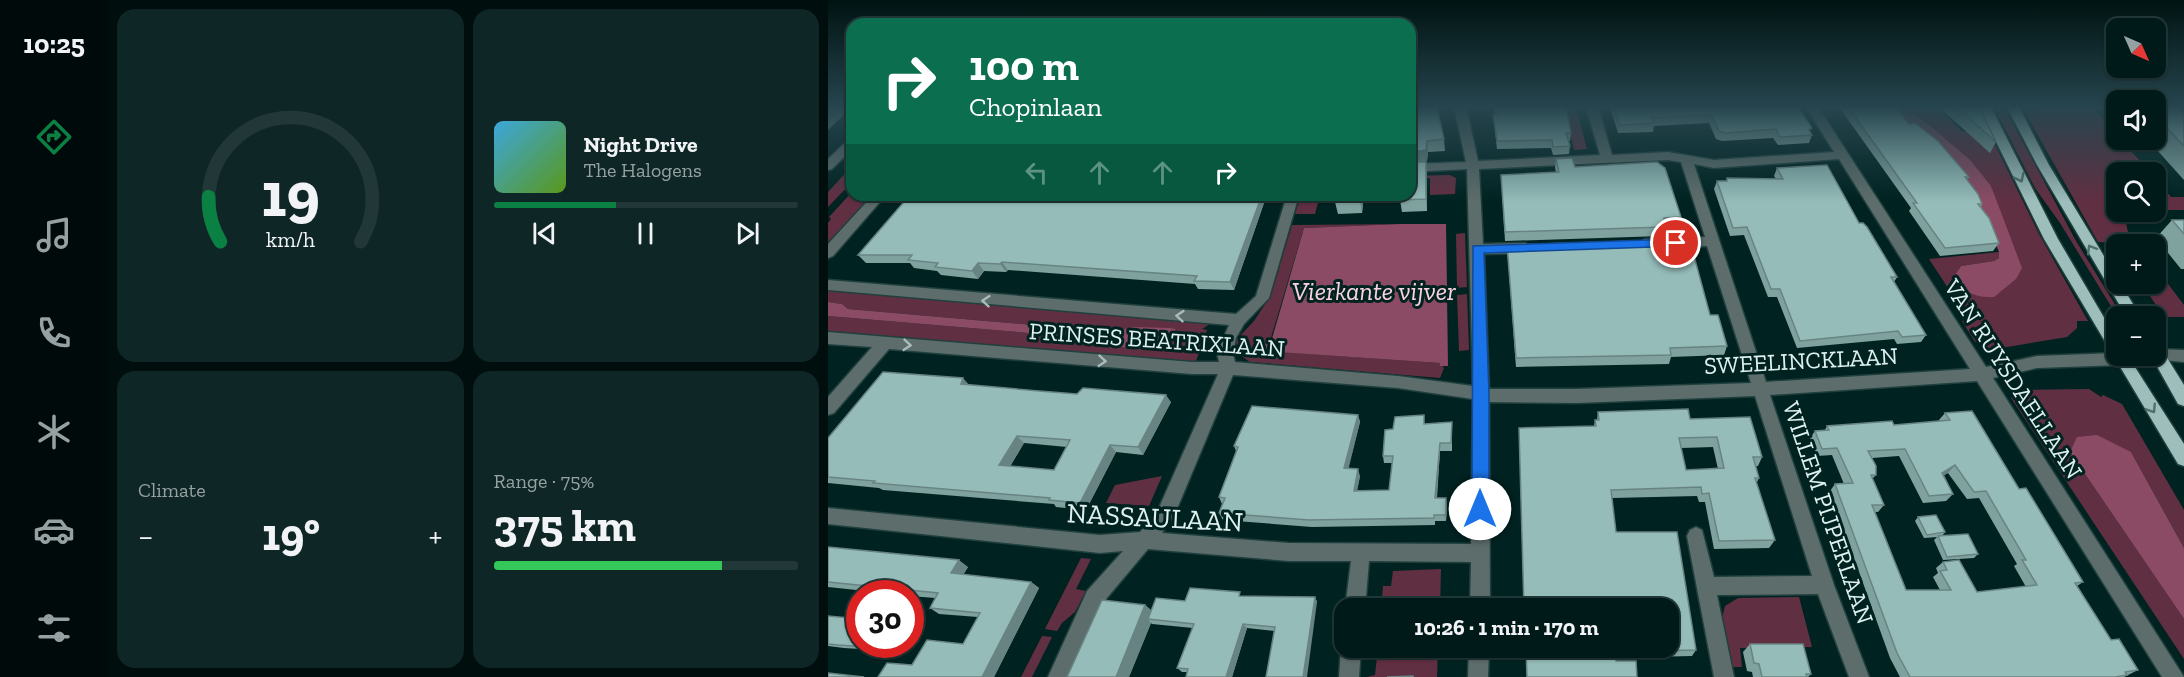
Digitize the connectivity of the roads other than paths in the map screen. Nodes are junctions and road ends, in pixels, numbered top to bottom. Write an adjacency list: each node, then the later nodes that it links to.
1 (1467, 139): 10 (street)
2 (1601, 139): 8 (street)
3 (1832, 139): 7 (street, VAN RUYSDAELLAAN)
4 (2001, 139): 23 (main road, one-way to 23)
5 (2029, 139): 21 (main road, one-way to 5)
6 (846, 148): 11 (street)
7 (1842, 155): 9 (street); 32 (street, VAN RUYSDAELLAAN)
8 (1607, 159): 9 (street); 10 (street)
9 (1686, 159): 15 (street, WILLEM PIJPERLAAN)
10 (1473, 165): 12 (street); 18 (street)
11 (828, 166)
12 (1416, 168)
13 (874, 201): 19 (street)
14 (1291, 201): 22 (street)
15 (1713, 242): 16 (street); 33 (street, WILLEM PIJPERLAAN)
16 (1629, 245)
17 (1544, 248): 18 (street)
18 (1477, 249): 34 (street)
19 (828, 253)
20 (828, 285): 22 (street, PRINSES BEATRIXLAAN, one-way to 20)
21 (2127, 306)
22 (1239, 321): 31 (street)
23 (2106, 333)
24 (828, 338): 25 (street, PRINSES BEATRIXLAAN)
25 (884, 344): 31 (street, PRINSES BEATRIXLAAN, one-way to 31); 36 (street)
26 (2166, 355): 28 (street)
27 (2106, 356): 32 (street, SWEELINCKLAAN)
28 (2184, 356)
29 (2126, 366): 37 (main road, one-way to 37)
30 (2163, 366): 35 (main road)
31 (1228, 368): 34 (street, PRINSES BEATRIXLAAN); 40 (street)
32 (1982, 374): 33 (street, SWEELINCKLAAN); 54 (street, VAN RUYSDAELLAAN)
33 (1762, 389): 34 (street, SWEELINCKLAAN); 43 (street, WILLEM PIJPERLAAN)
34 (1481, 395): 42 (street)
35 (2184, 399)
36 (828, 408)
37 (2184, 459)
38 (828, 516): 40 (street, NASSAULAAN)
39 (1696, 536): 44 (street)
40 (1144, 540): 41 (street, NASSAULAAN); 49 (street)
41 (1360, 552): 42 (street, NASSAULAAN); 45 (street)
42 (1481, 553): 46 (street)
43 (1824, 585): 44 (street); 53 (street, WILLEM PIJPERLAAN)
44 (1708, 586): 52 (street)
45 (1356, 598)
46 (1480, 598)
47 (1350, 658): 50 (street)
48 (1479, 658): 51 (street)
49 (1058, 677)
50 (1348, 677)
51 (1478, 677)
52 (1725, 677)
53 (1858, 677)
54 (2174, 677)

